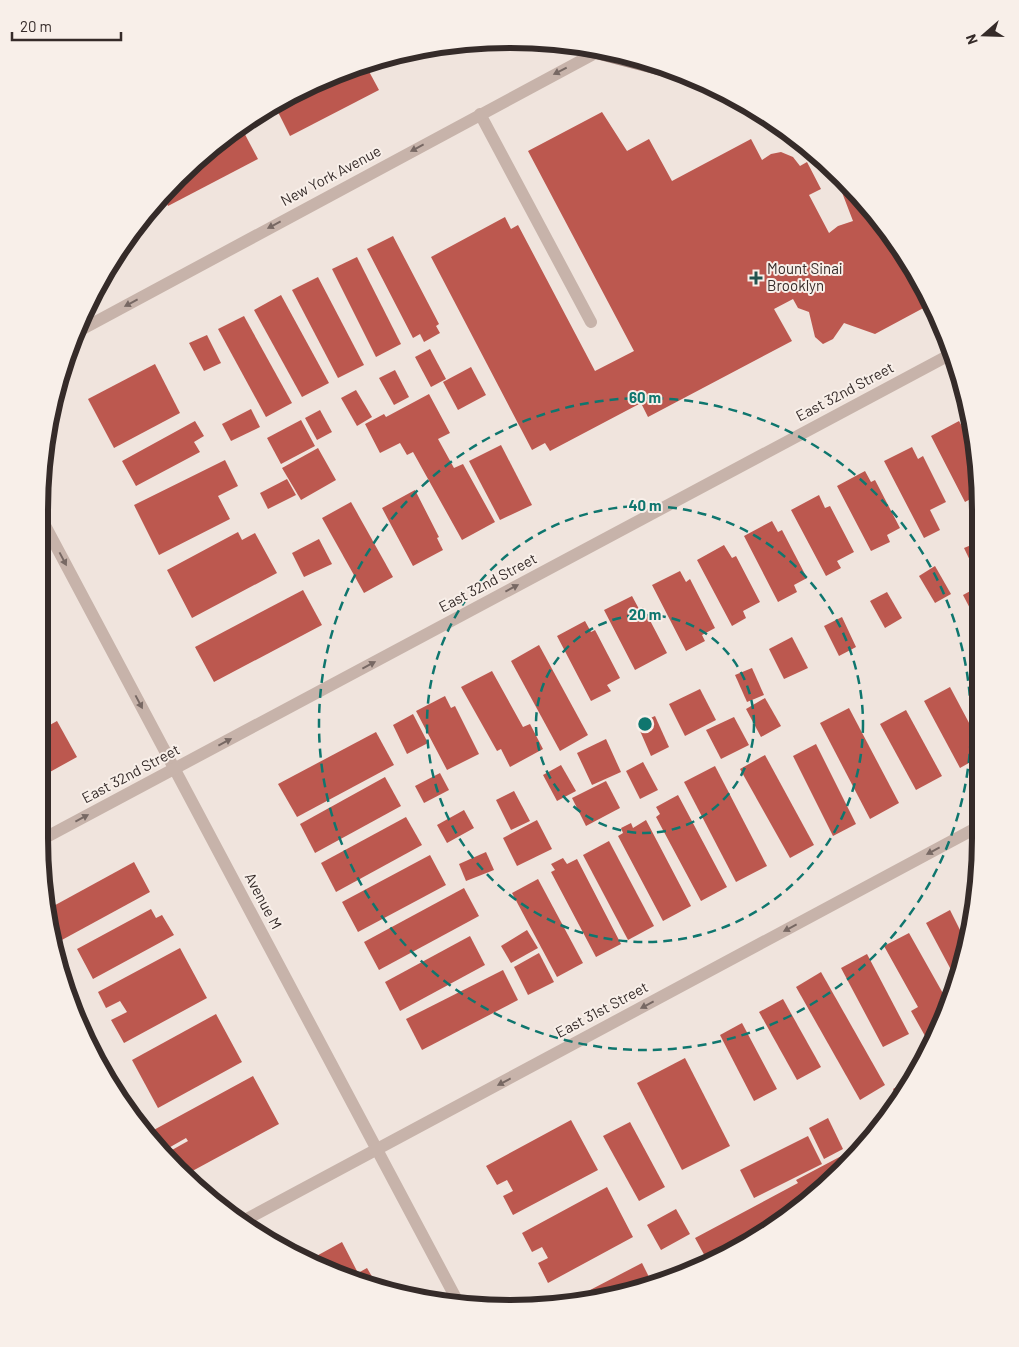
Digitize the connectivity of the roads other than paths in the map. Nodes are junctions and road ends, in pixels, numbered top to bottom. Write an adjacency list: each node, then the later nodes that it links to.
1 (593, 55): 2 (street, New York Avenue, one-way to 2)
2 (480, 114): 3 (street); 4 (street, New York Avenue, one-way to 4)
3 (591, 322)
4 (85, 327)
5 (945, 357): 7 (street, East 32nd Street, one-way to 5)
6 (48, 531): 7 (street, Avenue M, one-way to 7)
7 (174, 769): 9 (street, East 32nd Street, one-way to 7); 10 (street, Avenue M)
8 (972, 830): 10 (street, East 31st Street, one-way to 10)
9 (48, 836)
10 (377, 1150): 11 (street, East 31st Street); 12 (street, Avenue M)
11 (248, 1218)
12 (455, 1297)

